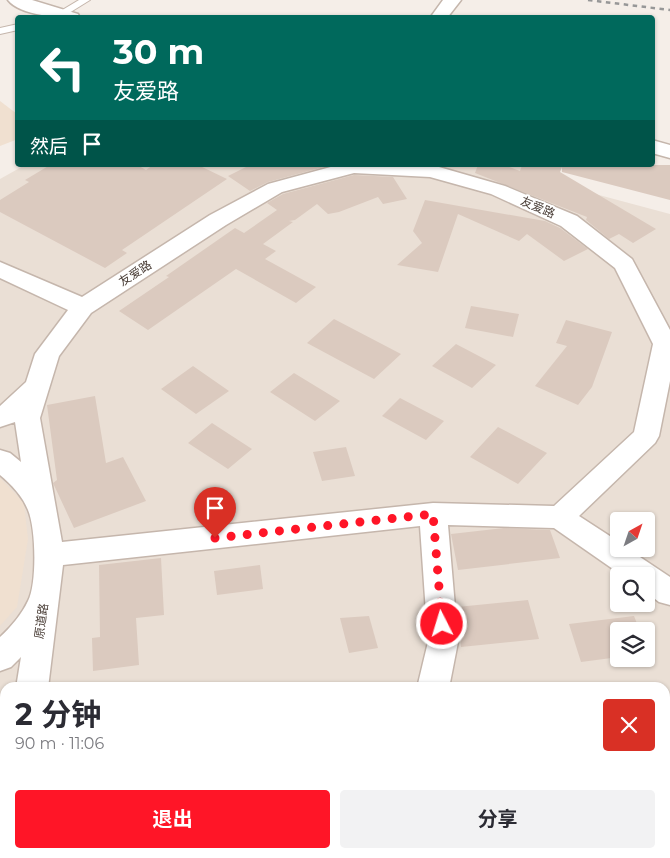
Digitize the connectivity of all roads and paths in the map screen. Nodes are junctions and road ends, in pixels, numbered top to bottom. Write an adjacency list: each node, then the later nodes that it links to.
1 (17, 0): 4 (street)
2 (86, 0): 5 (lane)
3 (452, 0): 6 (street)
4 (59, 15)
5 (64, 15)
6 (440, 15)
7 (15, 28): 8 (lane)
8 (0, 31)
9 (670, 136): 10 (street)
10 (655, 138)
11 (655, 147): 12 (street)
12 (670, 152)
13 (0, 269): 14 (street)
14 (83, 307): 15 (street, 友爱路); 20 (street, 友爱路)
15 (38, 382): 16 (street); 18 (street, 友爱路)
16 (0, 418)
17 (0, 460): 18 (street)
18 (42, 509): 21 (street, 友爱路)
19 (433, 514): 20 (street); 21 (street); 26 (street)
20 (560, 516): 22 (street)
21 (50, 555): 23 (street, 原道路)
22 (670, 593)
23 (44, 603): 24 (street); 25 (street, 原道路)
24 (0, 657)
25 (33, 682)
26 (434, 682)

